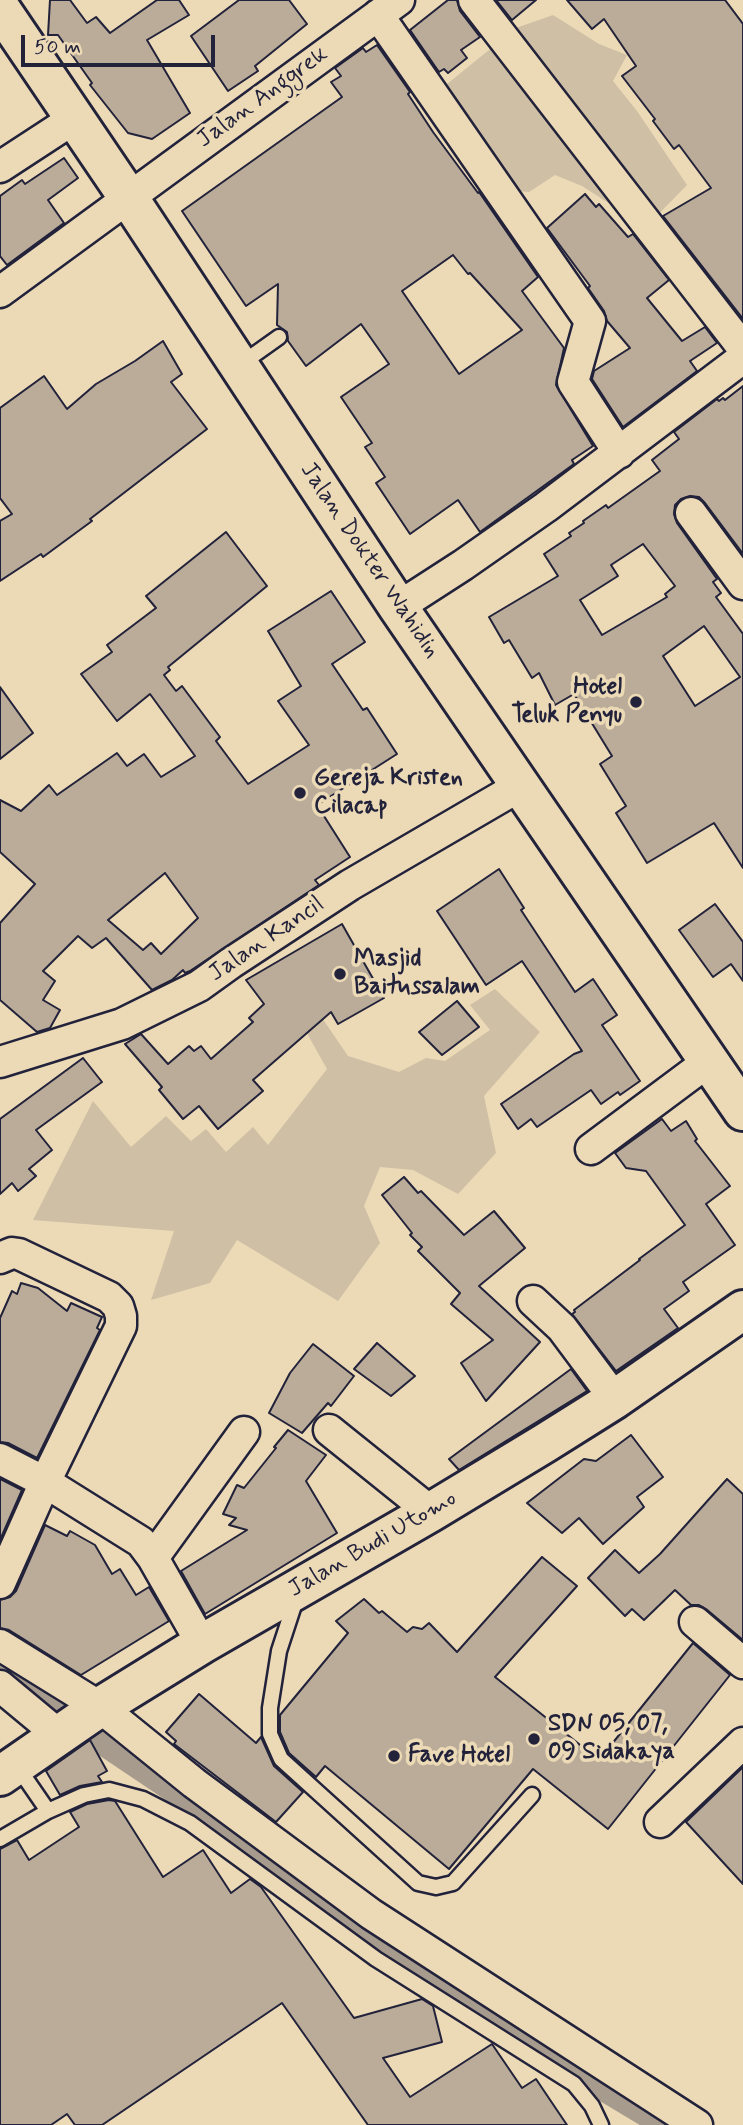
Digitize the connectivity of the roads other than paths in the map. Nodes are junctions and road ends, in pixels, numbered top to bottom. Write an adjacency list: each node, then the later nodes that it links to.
1 (474, 0): 9 (street)
2 (388, 7): 6 (street, Jalan Anggrek); 12 (street)
3 (0, 8): 4 (street, Jalan Dokter Wahidin)
4 (75, 118): 5 (street); 6 (street, Jalan Dokter Wahidin)
5 (0, 167)
6 (128, 197): 7 (street, Jalan Anggrek); 11 (street, Jalan Dokter Wahidin)
7 (0, 292)
8 (279, 337): 11 (lane)
9 (743, 348)
10 (743, 358): 12 (street)
11 (239, 365): 15 (street, Jalan Dokter Wahidin)
12 (619, 453): 15 (street)
13 (691, 513): 14 (street)
14 (743, 584)
15 (398, 607): 16 (street, Jalan Dokter Wahidin)
16 (520, 786): 17 (street, Jalan Dokter Wahidin); 18 (street, Jalan Kancil)
17 (709, 1060): 19 (street, Jalan Dokter Wahidin); 20 (street)
18 (0, 1062)
19 (743, 1111)
20 (591, 1149)
21 (0, 1258): 28 (street)
22 (533, 1301): 24 (street)
23 (743, 1310): 24 (street, Jalan Budi Utomo)
24 (615, 1399): 29 (street, Jalan Budi Utomo)
25 (328, 1430): 29 (street)
26 (244, 1432): 30 (street)
27 (0, 1459): 28 (street)
28 (45, 1482): 30 (street); 31 (street)
29 (431, 1512): 32 (street, Jalan Budi Utomo)
30 (153, 1558): 35 (street)
31 (0, 1583)
32 (300, 1588): 35 (street, Jalan Budi Utomo); 41 (lane)
33 (695, 1622): 36 (street)
34 (0, 1644): 38 (street)
35 (202, 1644): 38 (street, Jalan Budi Utomo)
36 (743, 1663)
37 (0, 1686): 38 (street)
38 (79, 1721): 40 (street, Jalan Budi Utomo); 46 (street)
39 (743, 1744): 43 (street)
40 (8, 1771): 42 (lane)
41 (532, 1795)
42 (48, 1811): 44 (lane); 45 (lane)
43 (660, 1822)
44 (0, 1839)
45 (601, 2125)
46 (697, 2125)

